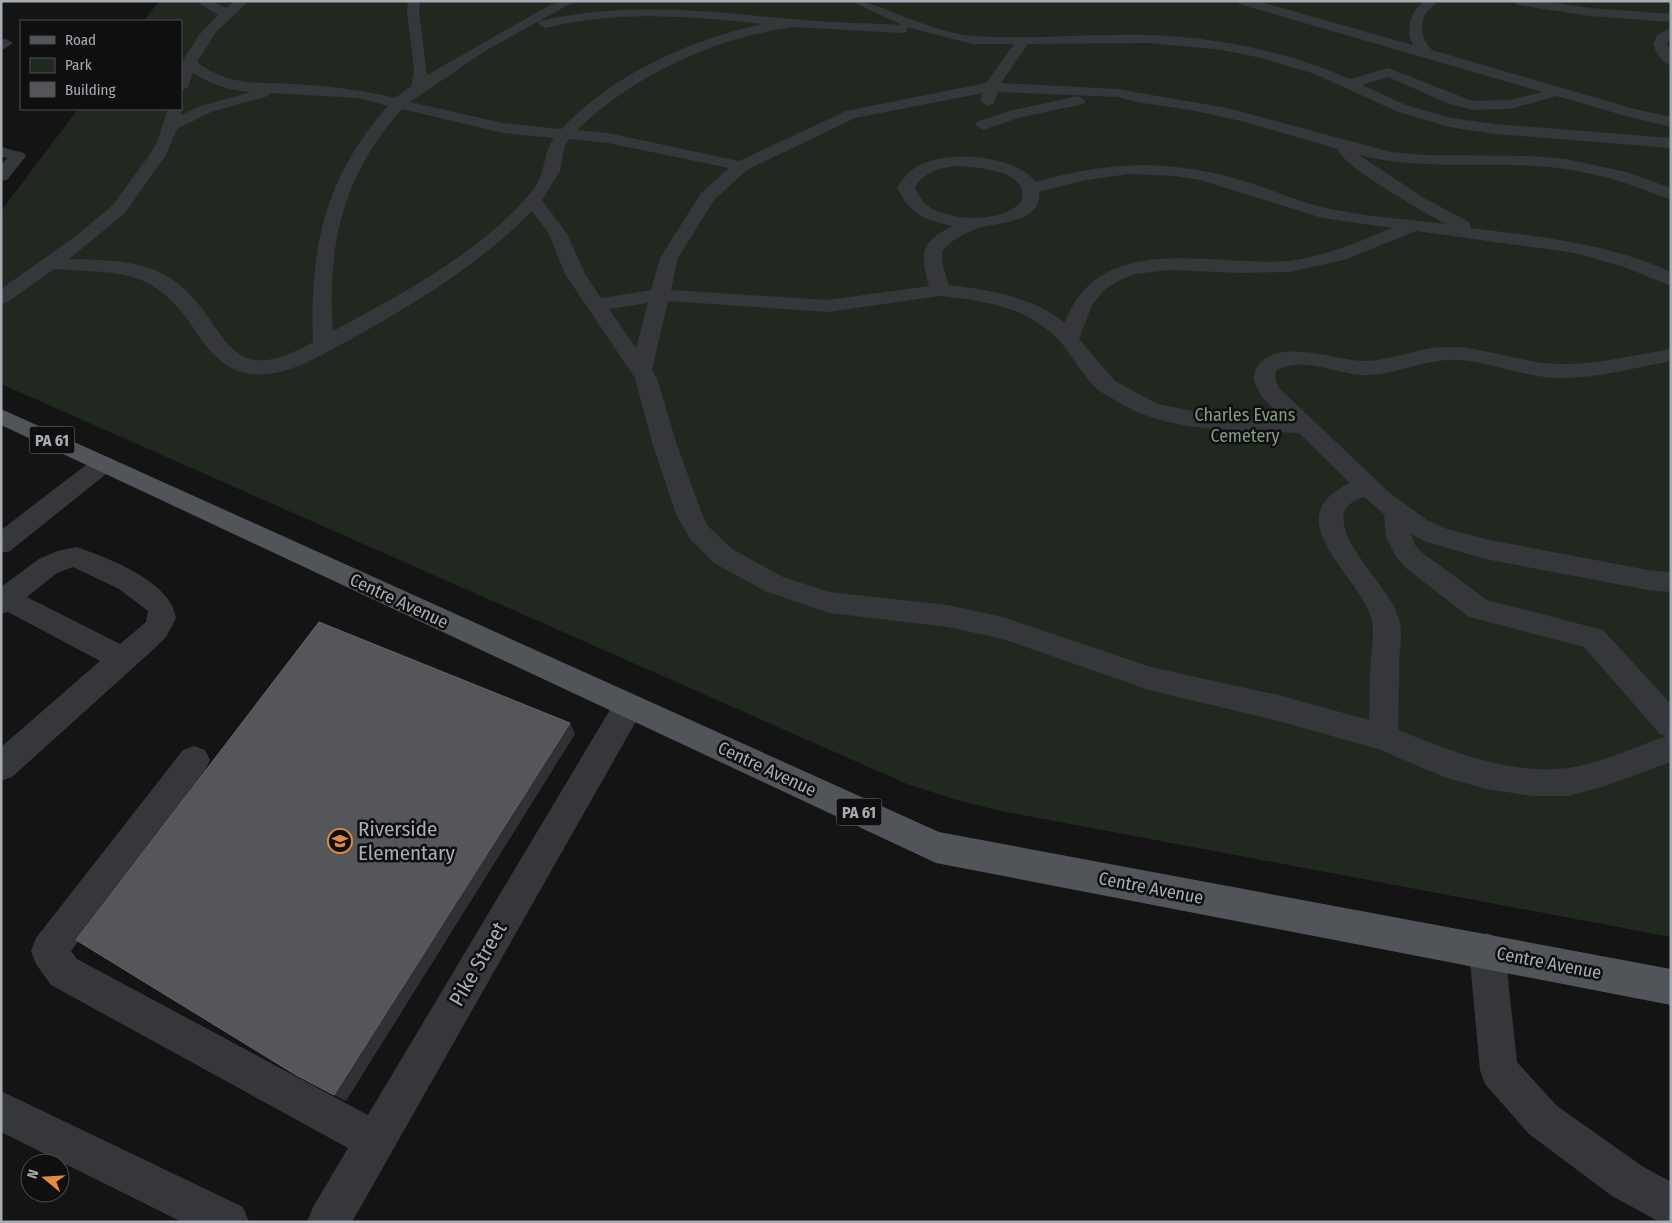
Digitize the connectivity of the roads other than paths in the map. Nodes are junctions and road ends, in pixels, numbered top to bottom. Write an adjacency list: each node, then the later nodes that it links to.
1 (201, 1): 10 (street)
2 (244, 1): 10 (street)
3 (414, 1): 20 (street)
4 (568, 1): 18 (street)
5 (856, 1): 15 (street)
6 (1243, 1): 21 (street)
7 (1408, 1): 9 (street)
8 (1518, 1): 11 (street)
9 (1429, 4): 21 (street)
10 (227, 14): 24 (street)
11 (1656, 17): 12 (street); 14 (street)
12 (1671, 18)
13 (794, 24): 15 (street); 18 (street); 38 (street)
14 (1671, 25)
15 (934, 32): 17 (street)
16 (1671, 32): 23 (street)
17 (959, 38): 19 (street); 25 (street)
18 (493, 41): 22 (street)
19 (1023, 41): 25 (street); 27 (street)
20 (418, 46): 22 (street); 28 (street)
21 (1427, 53): 31 (street)
22 (471, 55): 28 (street)
23 (1671, 60)
24 (189, 62): 26 (street); 30 (street)
25 (1002, 68): 29 (street)
26 (182, 84)
27 (1350, 84): 31 (street); 39 (street)
28 (418, 87): 33 (street)
29 (990, 87): 32 (street); 36 (street); 43 (street)
30 (284, 88): 33 (street); 37 (street)
31 (1556, 91): 35 (street)
32 (1154, 100): 36 (street); 40 (street)
33 (399, 104): 38 (street); 58 (street)
34 (175, 110): 37 (street)
35 (1671, 122)
36 (984, 125): 42 (street)
37 (169, 127): 51 (street)
38 (567, 133): 43 (street); 47 (street)
39 (1671, 143)
40 (1343, 146): 46 (street); 50 (street)
41 (1, 152): 44 (street)
42 (977, 162): 45 (street); 48 (street)
43 (741, 166): 54 (street)
44 (1, 176)
45 (1031, 189): 48 (street); 49 (street)
46 (1671, 194)
47 (533, 199): 56 (street); 58 (street)
48 (979, 222): 53 (street)
49 (1414, 226): 50 (street); 57 (street)
50 (1477, 233): 52 (street)
51 (51, 263): 55 (street); 58 (street)
52 (1671, 280)
53 (940, 290): 54 (street); 57 (street)
54 (660, 295): 56 (street); 60 (street)
55 (1, 298)
56 (596, 305): 60 (street)
57 (1068, 339): 62 (street)
58 (324, 345)
59 (1671, 355): 62 (street)
60 (641, 370): 72 (street)
61 (1, 416): 63 (main road, Centre Avenue / PA 61)
62 (1306, 426): 64 (street)
63 (103, 464): 66 (street); 70 (main road, Centre Avenue / PA 61)
64 (1367, 486): 65 (street); 72 (street)
65 (1396, 512): 67 (street); 71 (street)
66 (1, 544)
67 (1671, 582)
68 (3, 600): 69 (street); 69 (street)
69 (122, 659): 75 (street)
70 (628, 707): 76 (main road, Centre Avenue / PA 61); 79 (street, Pike Street)
71 (1671, 725)
72 (1383, 737): 73 (street)
73 (1671, 748)
74 (194, 760): 79 (street)
75 (1, 767)
76 (1487, 951): 77 (main road, Centre Avenue / PA 61); 80 (street)
77 (1671, 987)
78 (1, 1112): 81 (street)
79 (375, 1141): 82 (street, Pike Street)
80 (1671, 1204)
81 (228, 1222)
82 (328, 1222)

